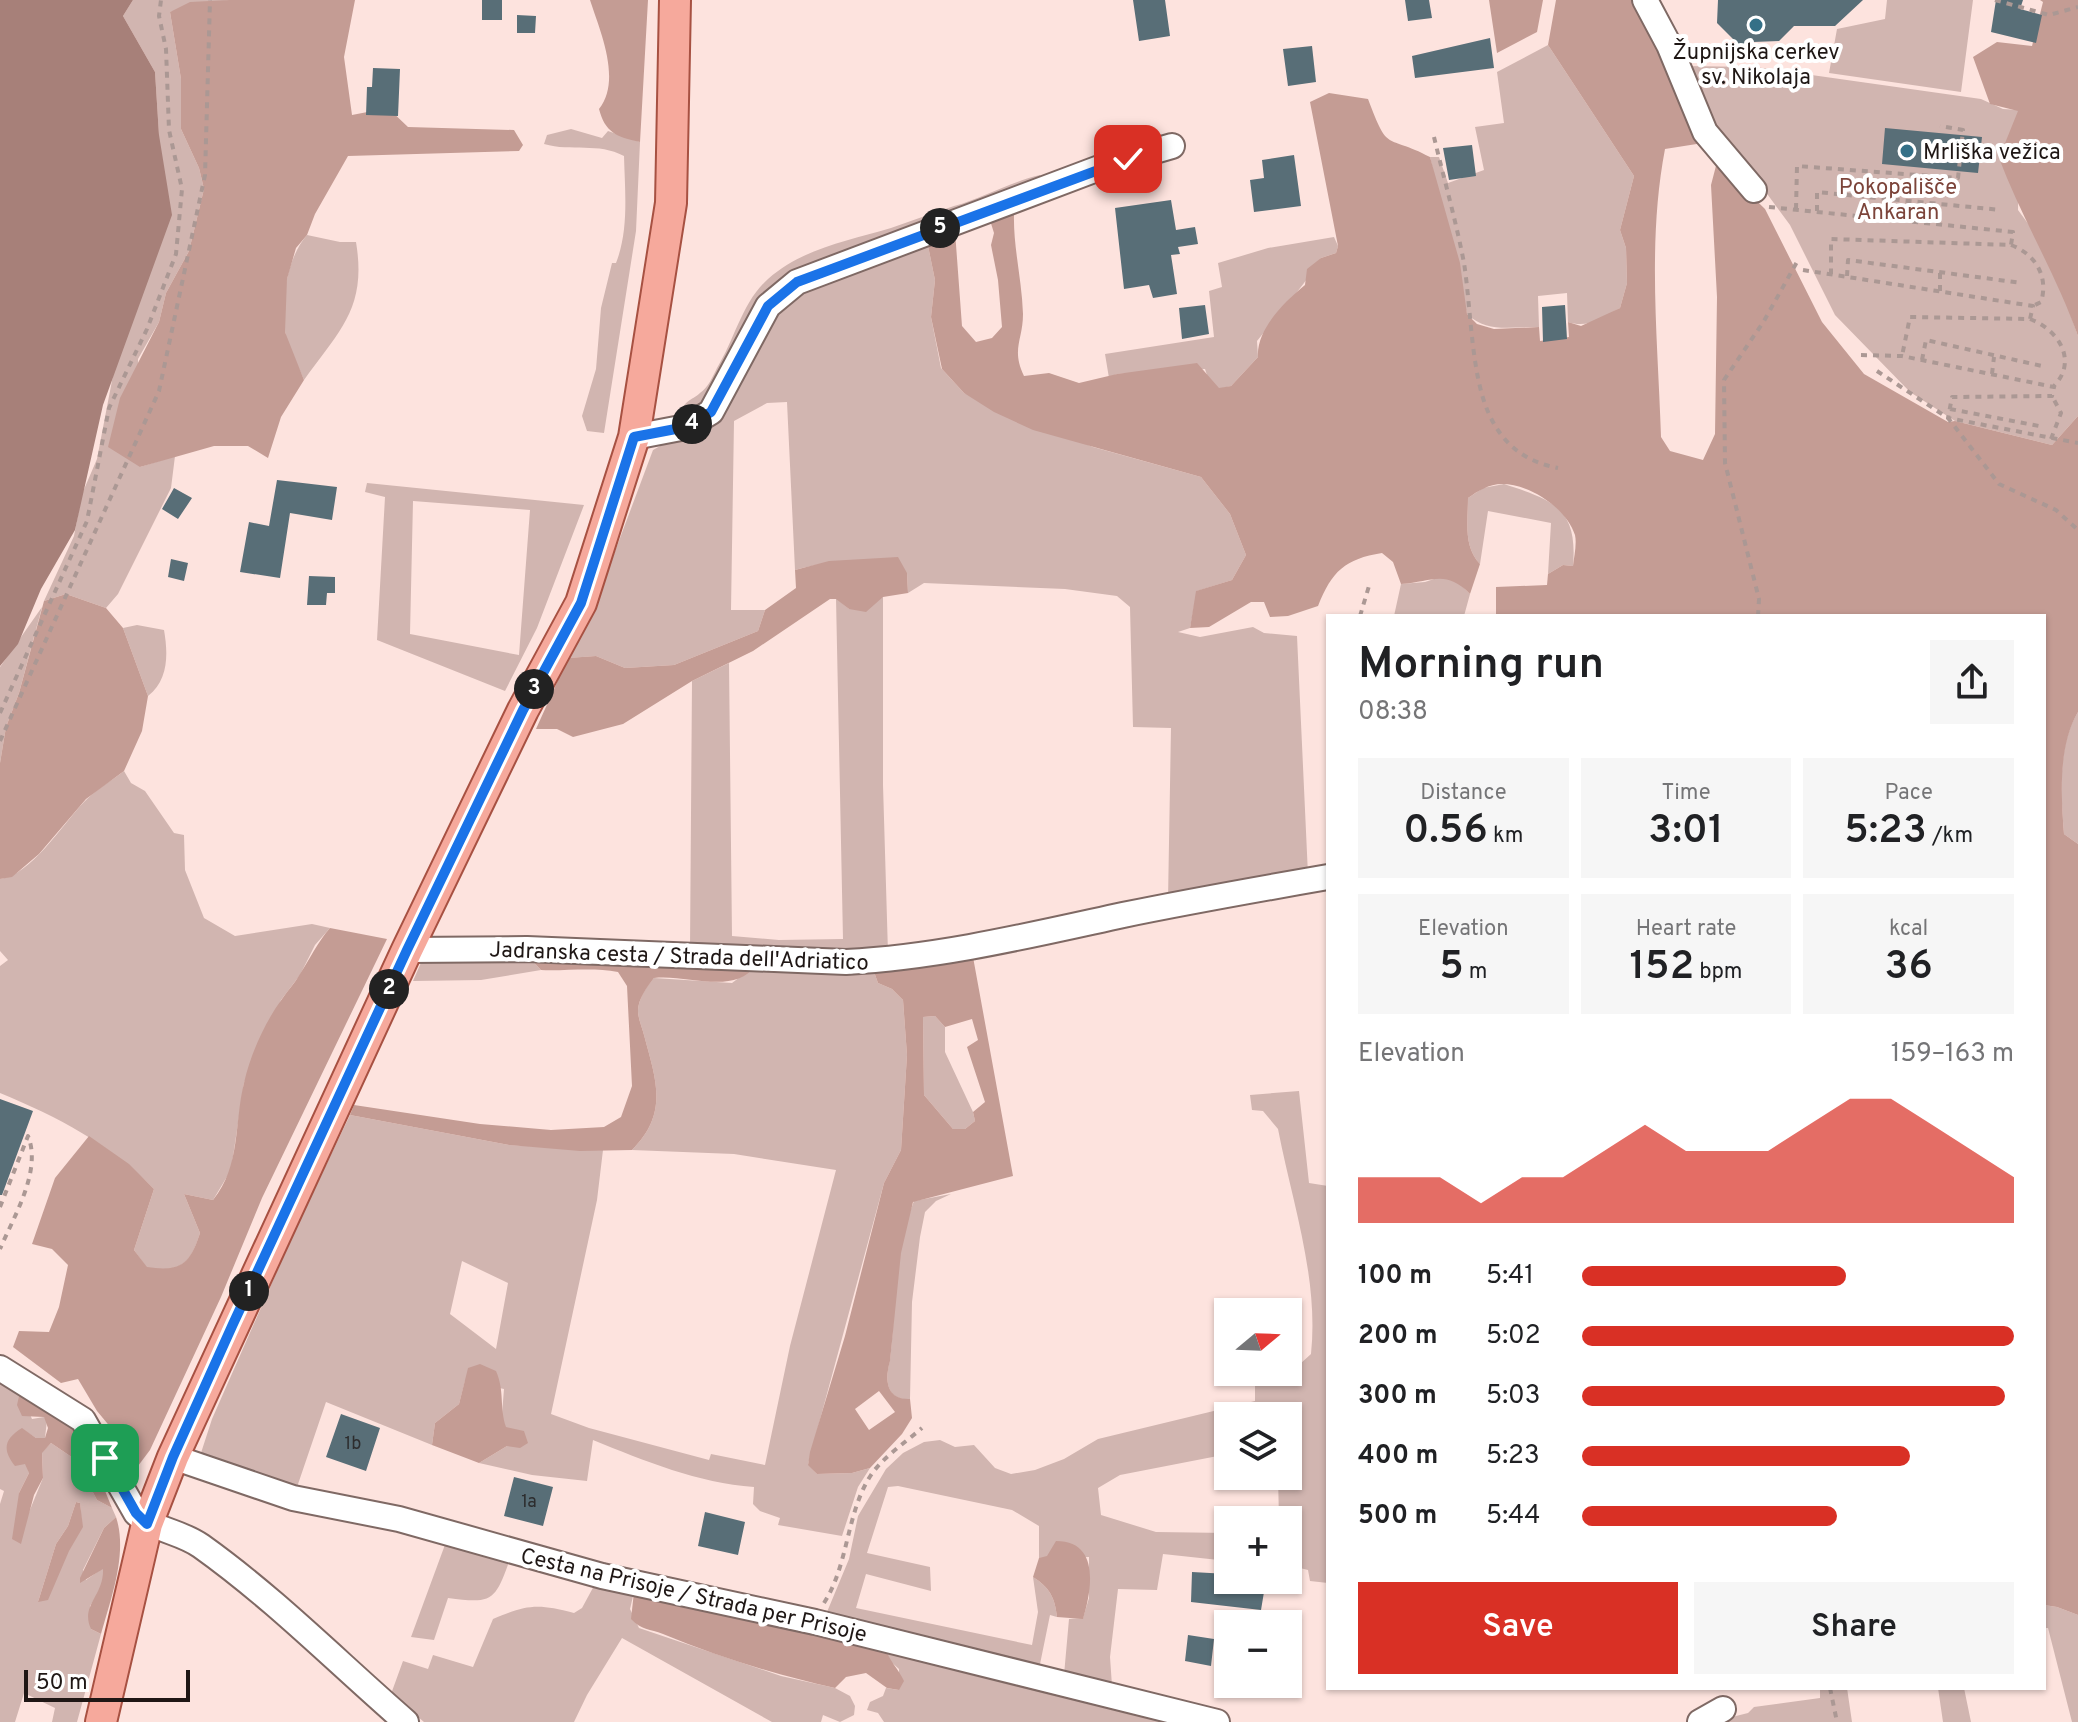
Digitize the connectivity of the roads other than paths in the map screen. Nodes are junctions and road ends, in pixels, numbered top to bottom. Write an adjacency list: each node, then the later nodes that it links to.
1 (675, 0): 5 (main road)
2 (1645, 0): 4 (street)
3 (1172, 146): 5 (street)
4 (1762, 198)
5 (634, 437): 7 (main road)
6 (1326, 877): 7 (street, Jadranska cesta / Strada dell'Adriatico)
7 (407, 950): 9 (main road)
8 (0, 1368): 10 (street)
9 (173, 1457): 10 (main road); 14 (street, Cesta na Prisoje / Strada per Prisoje)
10 (147, 1524): 12 (main road); 13 (street)
11 (1723, 1709): 15 (street)
12 (101, 1722)
13 (406, 1722)
14 (1217, 1722)
15 (1700, 1722)

